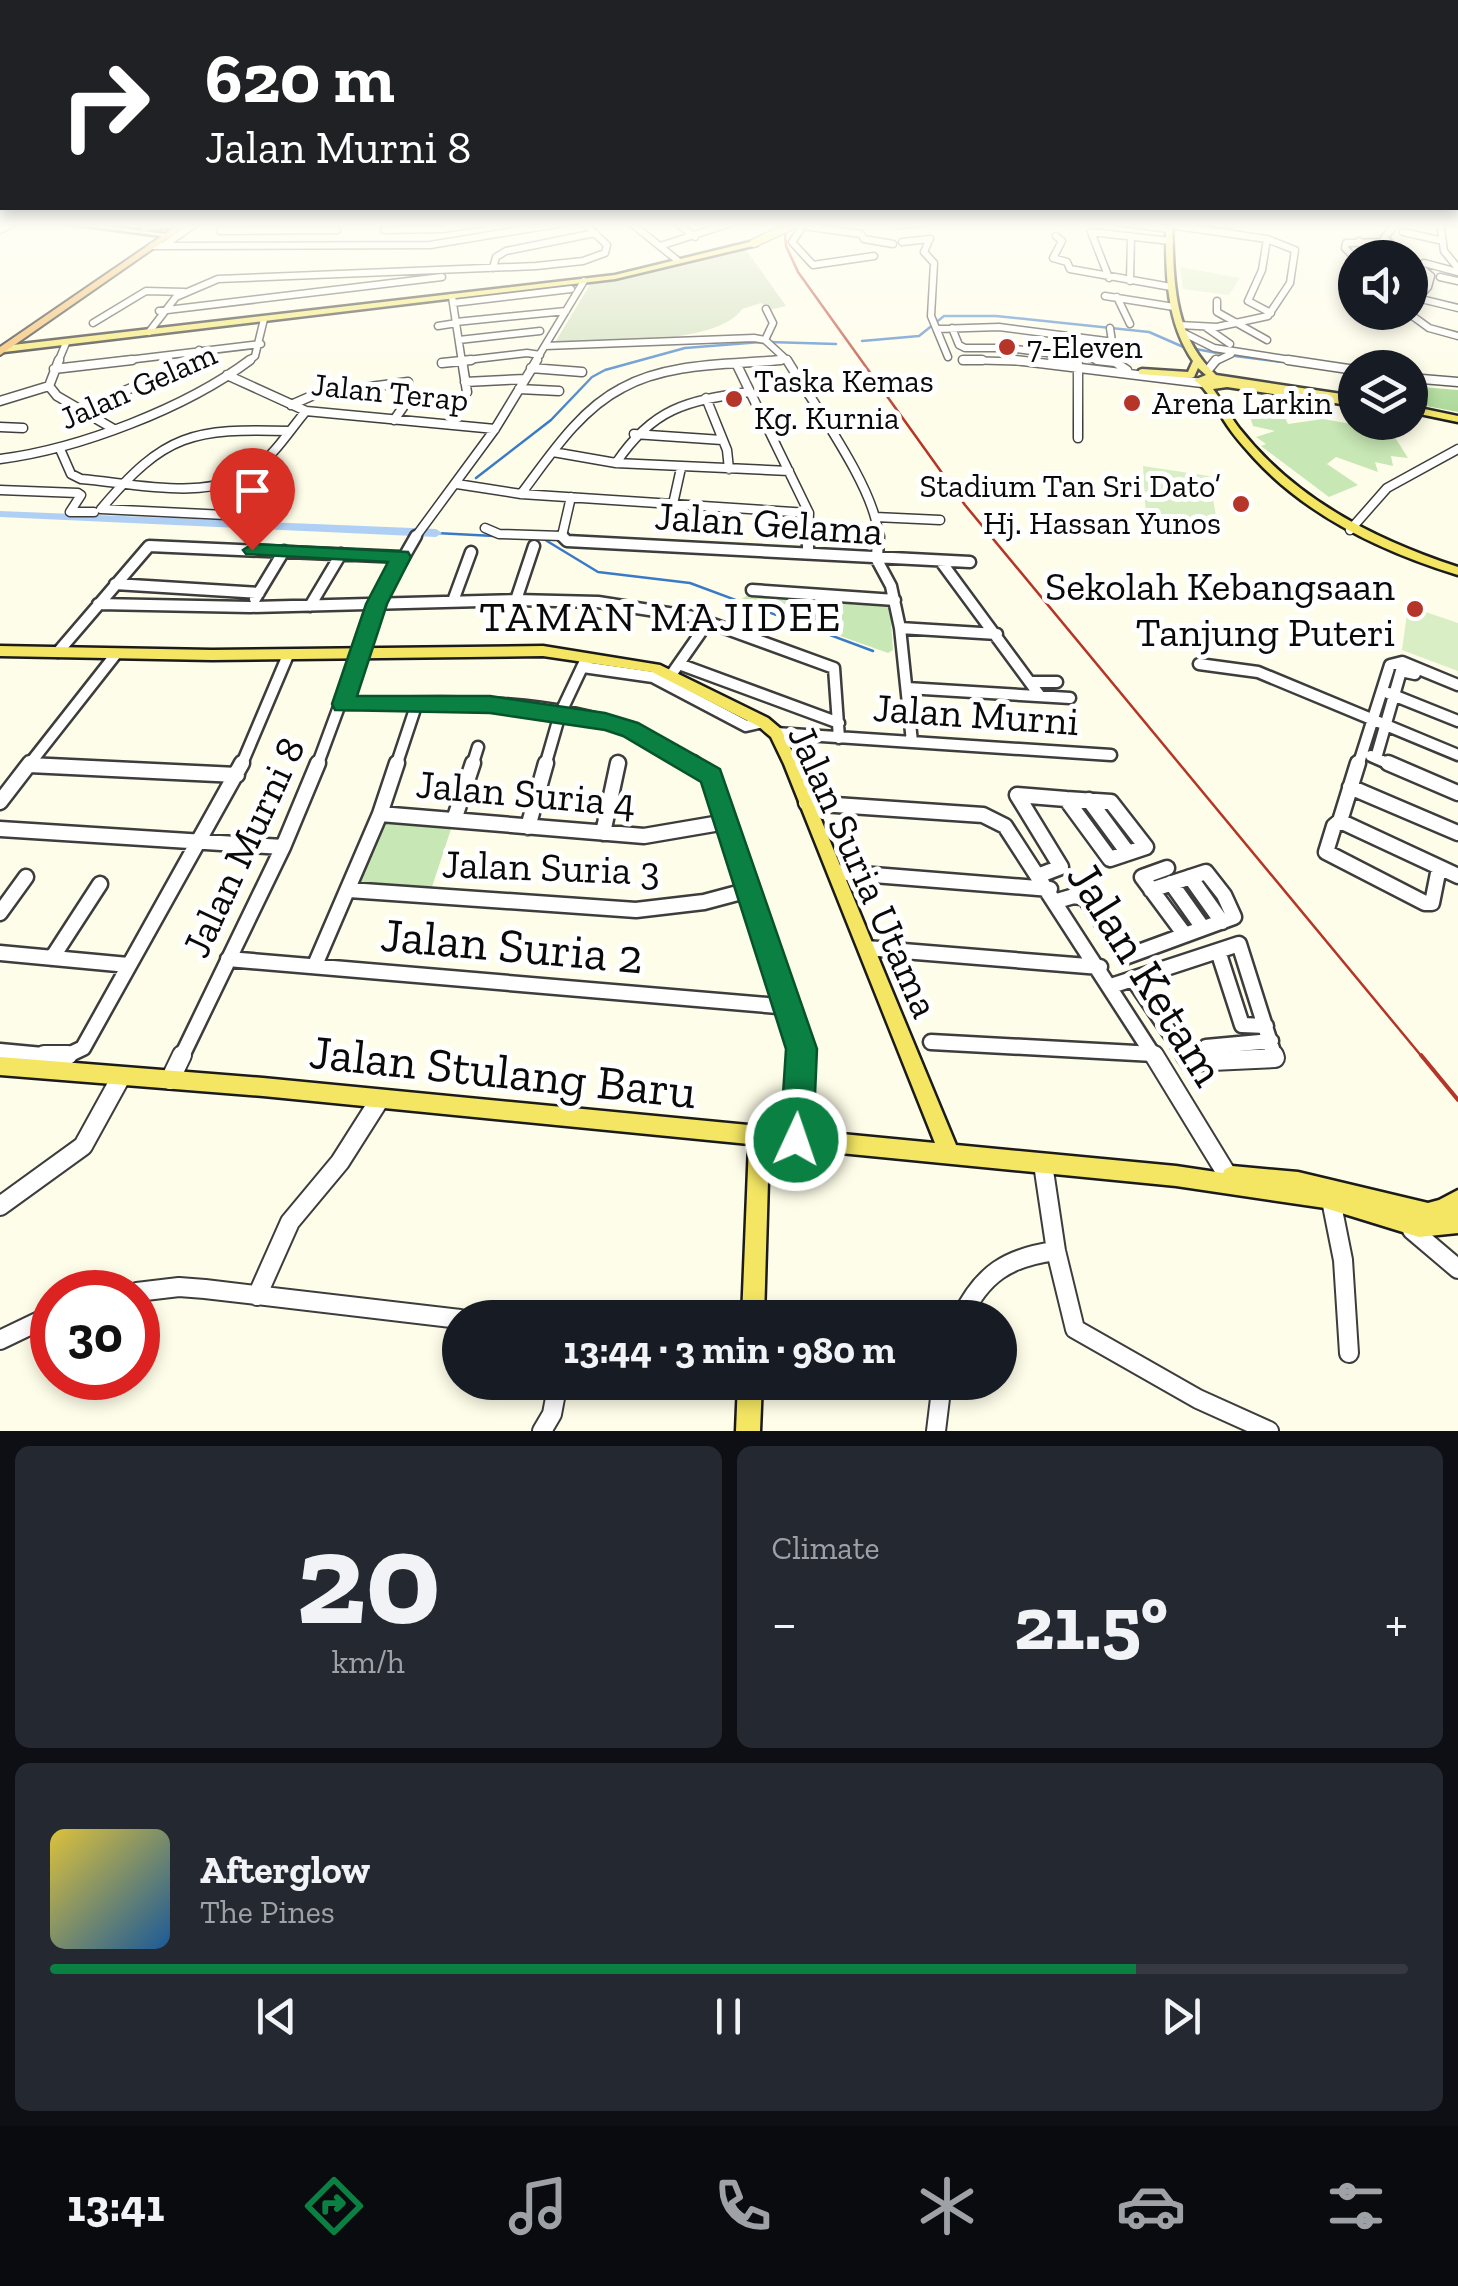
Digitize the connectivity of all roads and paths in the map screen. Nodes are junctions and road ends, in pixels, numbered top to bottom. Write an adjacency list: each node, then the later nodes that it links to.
1 (79, 290): 49 (highway)
2 (91, 290): 49 (highway)
3 (144, 290): 28 (street)
4 (175, 290): 14 (street)
5 (189, 290): 14 (street)
6 (313, 290): 24 (street)
7 (513, 290): 18 (main road)
8 (570, 290): 15 (main road)
9 (576, 290): 15 (street, Jalan Murni 8)
10 (934, 290): 33 (street)
11 (1171, 290): 21 (main road)
12 (1253, 290): 26 (street)
13 (1286, 290): 26 (street)
14 (184, 292): 24 (street)
15 (572, 294): 18 (street); 25 (street, Jalan Murni 8)
16 (1105, 296): 17 (street)
17 (1116, 297): 21 (street); 30 (street)
18 (452, 299): 27 (main road); 29 (street)
19 (1217, 302): 31 (street)
20 (1428, 302): 22 (street)
21 (1174, 307): 38 (main road)
22 (1458, 308)
23 (766, 309): 44 (street)
24 (159, 311): 40 (street)
25 (566, 311): 29 (street); 51 (street, Jalan Murni 8)
26 (1271, 314): 31 (street)
27 (264, 318): 40 (main road); 47 (street, Jalan Gelam)
28 (93, 323)
29 (456, 323): 32 (street); 42 (street)
30 (1130, 324)
31 (1238, 324): 37 (street); 43 (street)
32 (438, 326)
33 (935, 326): 35 (street); 54 (street); 54 (street)
34 (1428, 327): 41 (street)
35 (952, 328): 45 (street); 57 (street)
36 (1110, 328): 45 (street)
37 (1208, 328): 38 (street); 48 (street)
38 (1181, 329): 52 (street); 53 (main road)
39 (540, 331): 42 (street)
40 (149, 332): 46 (main road)
41 (1458, 336)
42 (459, 340): 56 (street)
43 (1267, 340)
44 (769, 342): 51 (street); 55 (street)
45 (1114, 342): 57 (street)
46 (66, 343): 49 (main road); 49 (main road); 64 (street)
47 (261, 344): 50 (street); 68 (street, Jalan Gelam)
48 (1230, 344)
49 (4, 347)
50 (200, 350): 64 (street); 84 (street)
51 (543, 350): 56 (street); 63 (street, Jalan Murni 8)
52 (1245, 353): 62 (street); 71 (street)
53 (1194, 356): 67 (main road); 71 (main road)
54 (961, 357): 60 (street)
55 (787, 359): 59 (street); 114 (street)
56 (462, 361): 58 (street); 70 (street)
57 (1115, 362): 61 (street); 65 (street)
58 (442, 363)
59 (736, 365): 78 (street); 99 (street)
60 (1078, 366): 61 (street); 69 (street); 95 (street)
61 (1102, 367): 65 (street)
62 (1338, 367)
63 (532, 368): 66 (street); 70 (street, Jalan Murni 8)
64 (54, 369): 74 (street)
65 (1129, 370): 67 (street)
66 (582, 372)
67 (1142, 372): 71 (street)
68 (227, 375): 83 (street, Jalan Terap); 91 (street, Jalan Gelam)
69 (1161, 378): 71 (street); 82 (main road)
70 (525, 379): 76 (street, Jalan Murni 8)
71 (1209, 380): 75 (main road); 75 (main road); 82 (main road)
72 (1428, 380): 73 (street)
73 (1458, 382)
74 (49, 386): 81 (street); 84 (street)
75 (1255, 386): 80 (main road); 82 (main road)
76 (519, 388): 77 (street); 92 (street, Jalan Murni 8)
77 (560, 392)
78 (749, 392): 79 (street); 104 (street)
79 (706, 398): 94 (street); 96 (street)
80 (1338, 398)
81 (0, 401)
82 (1218, 402): 117 (main road)
83 (291, 405): 85 (street, Jalan Terap); 87 (street)
84 (80, 410): 91 (street)
85 (306, 411): 87 (street, Jalan Terap); 93 (street)
86 (1428, 414): 88 (main road)
87 (394, 420): 92 (street, Jalan Terap)
88 (1458, 420)
89 (0, 426): 90 (street)
90 (22, 428)
91 (112, 428): 97 (street, Jalan Gelam)
92 (494, 429): 107 (street, Jalan Murni 8)
93 (290, 431): 105 (street); 106 (street)
94 (634, 434): 96 (street); 101 (street)
95 (1078, 438)
96 (722, 440): 103 (street)
97 (60, 449): 100 (street, Jalan Gelam); 105 (street)
98 (1458, 449): 117 (street)
99 (553, 452): 101 (street); 109 (street)
100 (0, 460)
101 (616, 463): 102 (street)
102 (681, 468): 103 (street); 111 (street)
103 (729, 469): 104 (street)
104 (789, 471): 113 (street)
105 (124, 481): 106 (street); 106 (street)
106 (233, 481)
107 (460, 484): 109 (street); 121 (street, Jalan Murni 8)
108 (0, 490): 112 (street)
109 (522, 494): 110 (street)
110 (571, 498): 111 (street); 118 (street)
111 (672, 504): 113 (street)
112 (94, 512)
113 (809, 514): 124 (street)
114 (875, 517): 115 (street); 125 (street)
115 (940, 520)
116 (484, 528): 118 (street, Jalan Gelama)
117 (1350, 530): 128 (main road)
118 (563, 538): 124 (street, Jalan Gelama)
119 (534, 546): 132 (street)
120 (284, 551): 123 (street); 129 (street); 131 (street)
121 (404, 552): 123 (street); 136 (street, Jalan Murni 8)
122 (471, 552): 134 (street)
123 (341, 554): 137 (street)
124 (808, 554): 125 (street, Jalan Gelama)
125 (878, 560): 127 (street, Jalan Gelama); 133 (street)
126 (970, 562): 127 (street, Jalan Gelama)
127 (942, 563): 141 (street)
128 (1458, 573)
129 (115, 584): 131 (street); 135 (street)
130 (752, 590): 133 (street)
131 (259, 593): 138 (street)
132 (516, 600): 134 (street); 139 (street)
133 (895, 600): 140 (street)
134 (453, 601): 136 (street)
135 (98, 604): 138 (street); 143 (street)
136 (376, 604): 137 (street); 144 (street, Jalan Murni 8)
137 (310, 606): 138 (street)
138 (250, 607)
139 (708, 622): 149 (street); 165 (street)
140 (900, 628): 141 (street); 152 (street)
141 (997, 634): 150 (street)
142 (0, 651): 143 (main road, Jalan Suria Utama)
143 (58, 652): 145 (main road, Jalan Suria Utama)
144 (360, 653): 146 (main road, Jalan Suria Utama); 147 (main road, Jalan Suria Utama); 158 (street, Jalan Murni 8)
145 (116, 654): 146 (main road, Jalan Suria Utama); 173 (street)
146 (288, 655): 174 (street)
147 (585, 661): 149 (main road, Jalan Suria Utama); 160 (street); 164 (street, Jalan Murni)
148 (1198, 664): 161 (street)
149 (675, 669): 164 (main road, Jalan Suria Utama); 165 (street)
150 (1031, 682): 151 (street); 155 (street)
151 (1057, 682)
152 (907, 688): 155 (street); 166 (street)
153 (1458, 689): 154 (street); 156 (street)
154 (1379, 690): 156 (street); 161 (street)
155 (1040, 696): 157 (street)
156 (1393, 696): 162 (street); 163 (street)
157 (1070, 698)
158 (343, 704): 159 (street); 189 (street, Jalan Murni 8)
159 (417, 704): 160 (street); 180 (street)
160 (560, 714): 183 (street); 184 (street)
161 (1371, 720): 163 (street); 168 (street)
162 (1458, 721)
163 (1386, 726): 170 (street); 171 (street)
164 (770, 728): 165 (street, Jalan Murni); 179 (main road, Jalan Suria Utama)
165 (840, 730): 166 (street, Jalan Murni)
166 (912, 742): 169 (street, Jalan Murni)
167 (478, 747): 181 (street)
168 (1362, 752): 171 (street); 175 (street)
169 (1111, 755)
170 (1458, 755)
171 (1376, 758): 176 (street)
172 (618, 762): 186 (street)
173 (29, 765): 174 (street); 178 (street)
174 (237, 775): 188 (street)
175 (1350, 787): 182 (street); 187 (street)
176 (1458, 793)
177 (1066, 798): 177 (street); 192 (street)
178 (0, 802)
179 (806, 803): 191 (main road, Jalan Suria Utama); 192 (street, Jalan Ketam)
180 (380, 814): 181 (street, Jalan Suria 4); 197 (street)
181 (454, 820): 184 (street, Jalan Suria 4)
182 (1340, 821): 190 (street); 190 (street)
183 (726, 822): 186 (street, Jalan Suria 4); 198 (street)
184 (528, 827): 186 (street, Jalan Suria 4)
185 (0, 830): 188 (street)
186 (603, 833)
187 (1458, 833)
188 (200, 840): 189 (street); 208 (street)
189 (282, 847): 207 (street, Jalan Murni 8)
190 (1440, 868): 194 (street)
191 (836, 872): 199 (street); 203 (main road, Jalan Suria Utama)
192 (1040, 875): 199 (street, Jalan Ketam)
193 (1169, 876): 201 (street); 201 (street); 202 (street)
194 (1458, 876)
195 (26, 877): 200 (street)
196 (100, 884): 206 (street)
197 (349, 890): 198 (street, Jalan Suria 3); 209 (street)
198 (749, 890): 213 (street)
199 (1054, 895): 202 (street); 210 (street, Jalan Ketam)
200 (0, 913)
201 (1204, 928): 202 (street)
202 (1185, 935)
203 (866, 948): 210 (street); 225 (main road, Jalan Suria Utama)
204 (1218, 951): 211 (street); 214 (street); 214 (street)
205 (0, 953): 206 (street)
206 (52, 958): 208 (street)
207 (228, 959): 209 (street, Jalan Suria 2); 221 (street, Jalan Murni 8)
208 (128, 966): 217 (street)
209 (315, 966): 213 (street, Jalan Suria 2)
210 (1100, 967): 212 (street, Jalan Ketam)
211 (1133, 979): 212 (street); 214 (street)
212 (1112, 986): 218 (street, Jalan Ketam)
213 (790, 1006): 224 (street)
214 (1269, 1034): 216 (street)
215 (931, 1042): 218 (street)
216 (1206, 1047)
217 (0, 1051)
218 (1154, 1054): 228 (street, Jalan Ketam)
219 (0, 1066): 220 (main road, Jalan Stulang Baru)
220 (121, 1077): 221 (main road, Jalan Stulang Baru); 231 (street)
221 (170, 1080): 222 (main road, Jalan Stulang Baru)
222 (380, 1099): 223 (main road, Jalan Stulang Baru); 237 (street)
223 (759, 1136): 224 (main road, Jalan Stulang Baru); 238 (main road)
224 (796, 1140): 225 (main road, Jalan Stulang Baru)
225 (950, 1154): 226 (main road, Jalan Stulang Baru)
226 (1044, 1164): 227 (main road, Jalan Stulang Baru); 234 (street)
227 (1176, 1176): 228 (main road)
228 (1231, 1180): 229 (main road); 230 (main road)
229 (1330, 1200): 232 (main road); 243 (street)
230 (1458, 1200)
231 (0, 1206)
232 (1397, 1220): 233 (main road); 235 (street)
233 (1458, 1224)
234 (1056, 1251): 239 (street); 250 (street)
235 (1458, 1269)
236 (160, 1290): 237 (street)
237 (257, 1296): 240 (street)
238 (754, 1300)
239 (969, 1300)
240 (442, 1317)
241 (30, 1326): 242 (street)
242 (0, 1340)
243 (1349, 1353)
244 (555, 1400): 247 (street)
245 (749, 1400): 248 (main road)
246 (940, 1400): 249 (street)
247 (542, 1431)
248 (748, 1431)
249 (936, 1431)
250 (1269, 1431)

